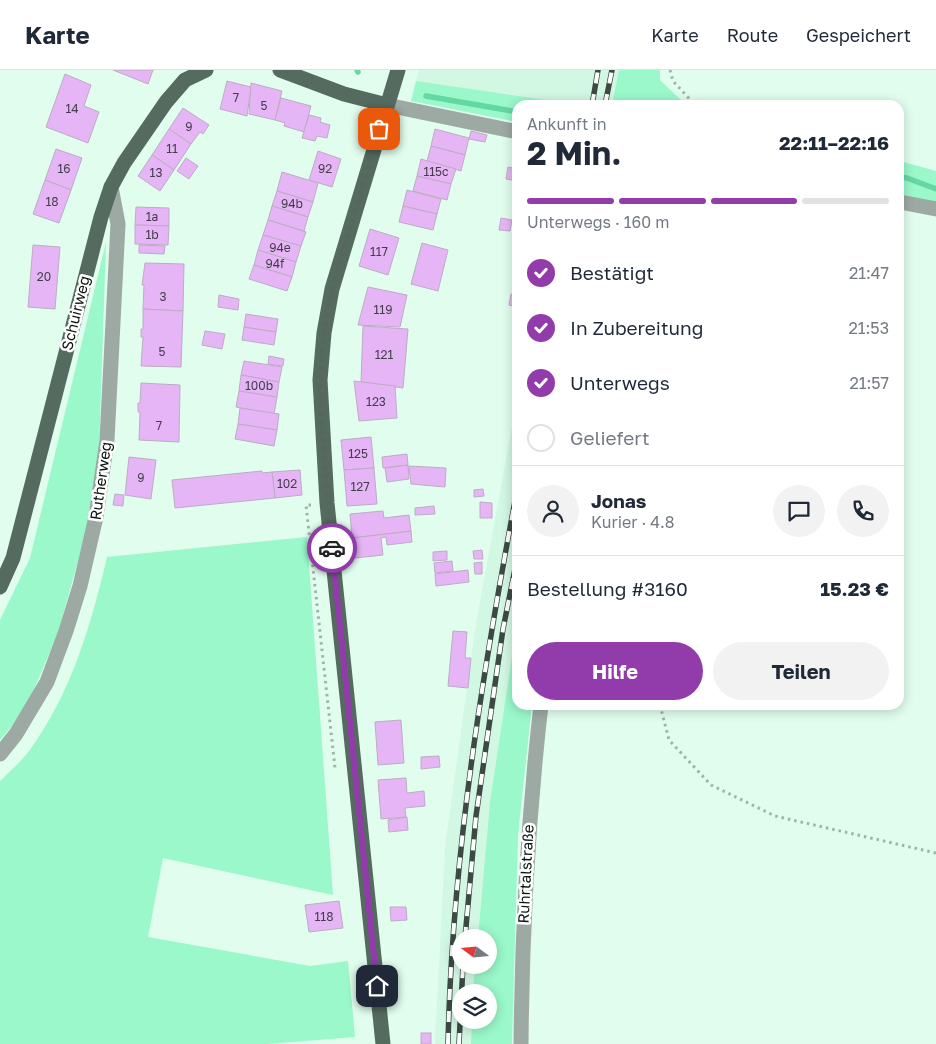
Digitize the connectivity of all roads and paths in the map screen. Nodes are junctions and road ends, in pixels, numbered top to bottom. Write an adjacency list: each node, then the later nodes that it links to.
1 (206, 70): 8 (main road, Schuirweg)
2 (280, 70): 6 (main road)
3 (398, 70): 6 (main road)
4 (670, 70): 5 (path)
5 (691, 100)
6 (387, 105): 7 (street); 16 (main road)
7 (512, 131)
8 (111, 187): 11 (main road, Schuirweg); 14 (street, Rutherweg)
9 (904, 203): 10 (street)
10 (936, 210)
11 (0, 587)
12 (540, 710): 17 (street, Ruhrtalstraße)
13 (661, 710): 15 (path)
14 (0, 754)
15 (936, 853)
16 (383, 1044)
17 (520, 1044)

